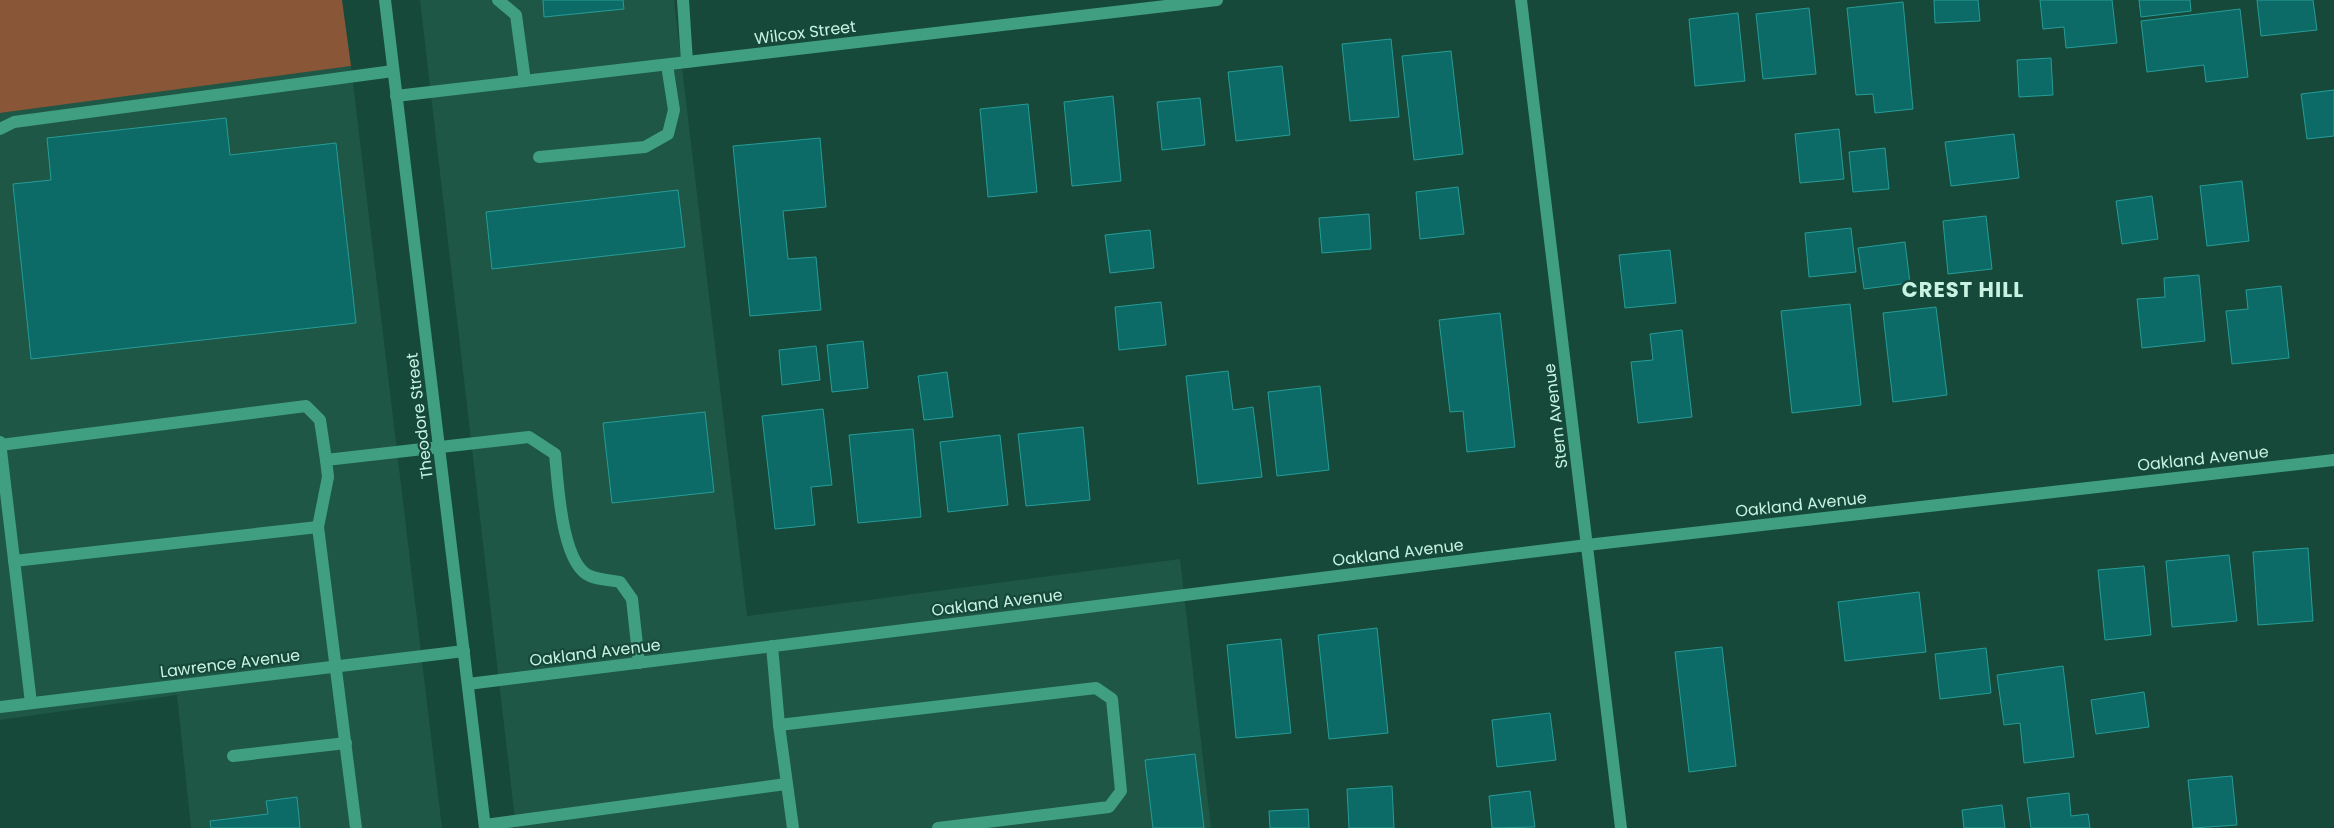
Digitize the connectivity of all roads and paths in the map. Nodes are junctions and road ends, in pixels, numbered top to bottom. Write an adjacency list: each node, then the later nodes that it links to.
1 (384, 0): 8 (street, Theodore Street)
2 (498, 0): 9 (street)
3 (683, 0): 6 (street)
4 (1217, 0): 6 (street, Wilcox Street)
5 (1521, 0): 18 (street, Stern Avenue)
6 (687, 62): 7 (street, Wilcox Street)
7 (667, 65): 9 (street, Wilcox Street); 12 (street)
8 (393, 71): 10 (street, Theodore Street); 11 (street)
9 (525, 81): 10 (street, Wilcox Street)
10 (396, 96): 14 (street, Theodore Street)
11 (0, 129)
12 (538, 157)
13 (0, 443): 15 (street); 19 (street)
14 (439, 447): 15 (street); 21 (street, Theodore Street); 22 (street)
15 (326, 460): 17 (street)
16 (2334, 460): 18 (street, Oakland Avenue)
17 (318, 527): 19 (street); 23 (street)
18 (1587, 545): 20 (street, Oakland Avenue); 35 (street, Stern Avenue)
19 (14, 561): 25 (street)
20 (772, 646): 22 (street, Oakland Avenue); 27 (street)
21 (464, 651): 23 (street, Lawrence Avenue); 24 (street, Theodore Street)
22 (639, 663): 24 (street, Oakland Avenue)
23 (336, 666): 25 (street, Lawrence Avenue); 28 (street)
24 (468, 684): 31 (street, Theodore Street)
25 (31, 703): 26 (street, Lawrence Avenue)
26 (0, 707)
27 (779, 725): 30 (street); 34 (street)
28 (346, 743): 29 (street); 33 (street)
29 (233, 756)
30 (786, 784): 31 (street); 32 (street)
31 (485, 826)
32 (792, 827)
33 (356, 828)
34 (938, 828)
35 (1621, 828)

